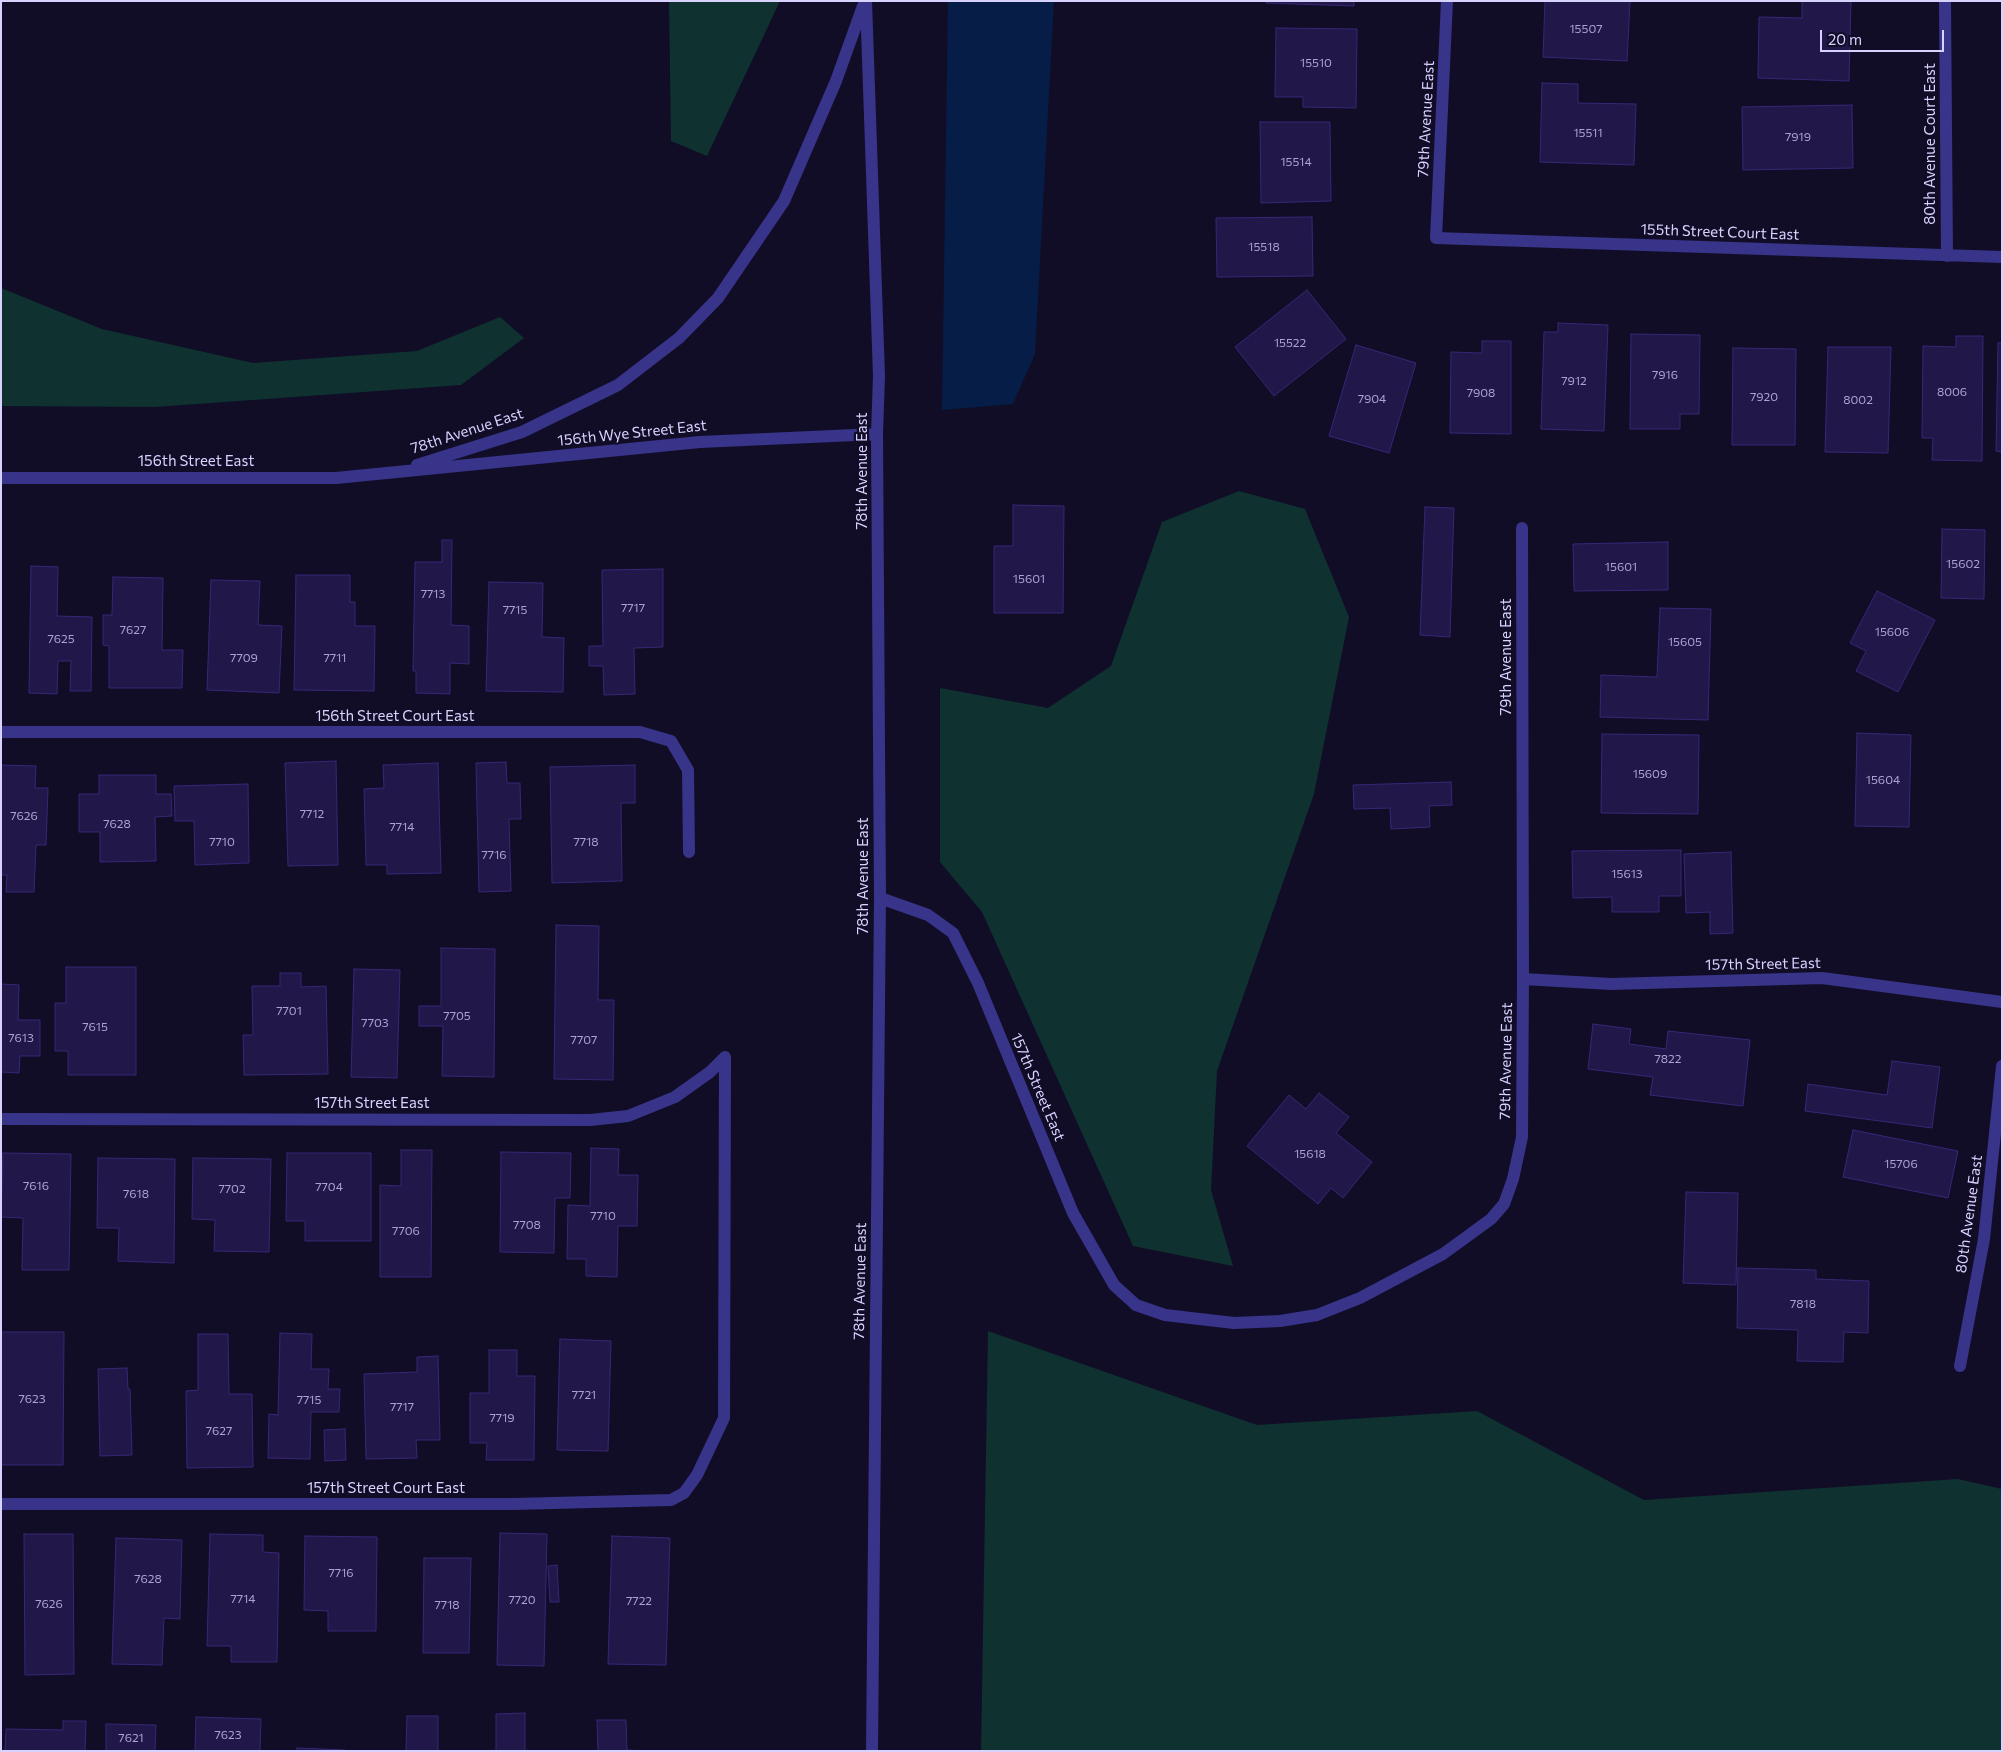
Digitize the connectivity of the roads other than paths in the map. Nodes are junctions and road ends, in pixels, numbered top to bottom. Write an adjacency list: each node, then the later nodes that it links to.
1 (865, 1): 7 (street, 78th Avenue East); 8 (street, 78th Avenue East)
2 (1448, 1): 4 (street, 79th Avenue East)
3 (1945, 1): 5 (street, 80th Avenue Court East)
4 (1436, 238): 5 (street, 155th Street Court East)
5 (1947, 256): 6 (street, 155th Street Court East)
6 (2002, 257)
7 (877, 434): 8 (street, 156th Wye Street East); 13 (street, 78th Avenue East)
8 (391, 474): 9 (street, 156th Street East)
9 (1, 478)
10 (1522, 528): 14 (street, 79th Avenue East)
11 (1, 732): 12 (street, 156th Street Court East)
12 (689, 852)
13 (880, 898): 18 (street, 157th Street East); 22 (street, 78th Avenue East)
14 (1523, 979): 15 (street, 157th Street East); 18 (street, 79th Avenue East)
15 (2002, 1002)
16 (2002, 1066): 19 (street, 80th Avenue East)
17 (1, 1118): 20 (street, 157th Street East)
18 (1150, 1310)
19 (1960, 1366)
20 (724, 1418): 21 (street, 157th Street Court East)
21 (1, 1504)
22 (872, 1751)

